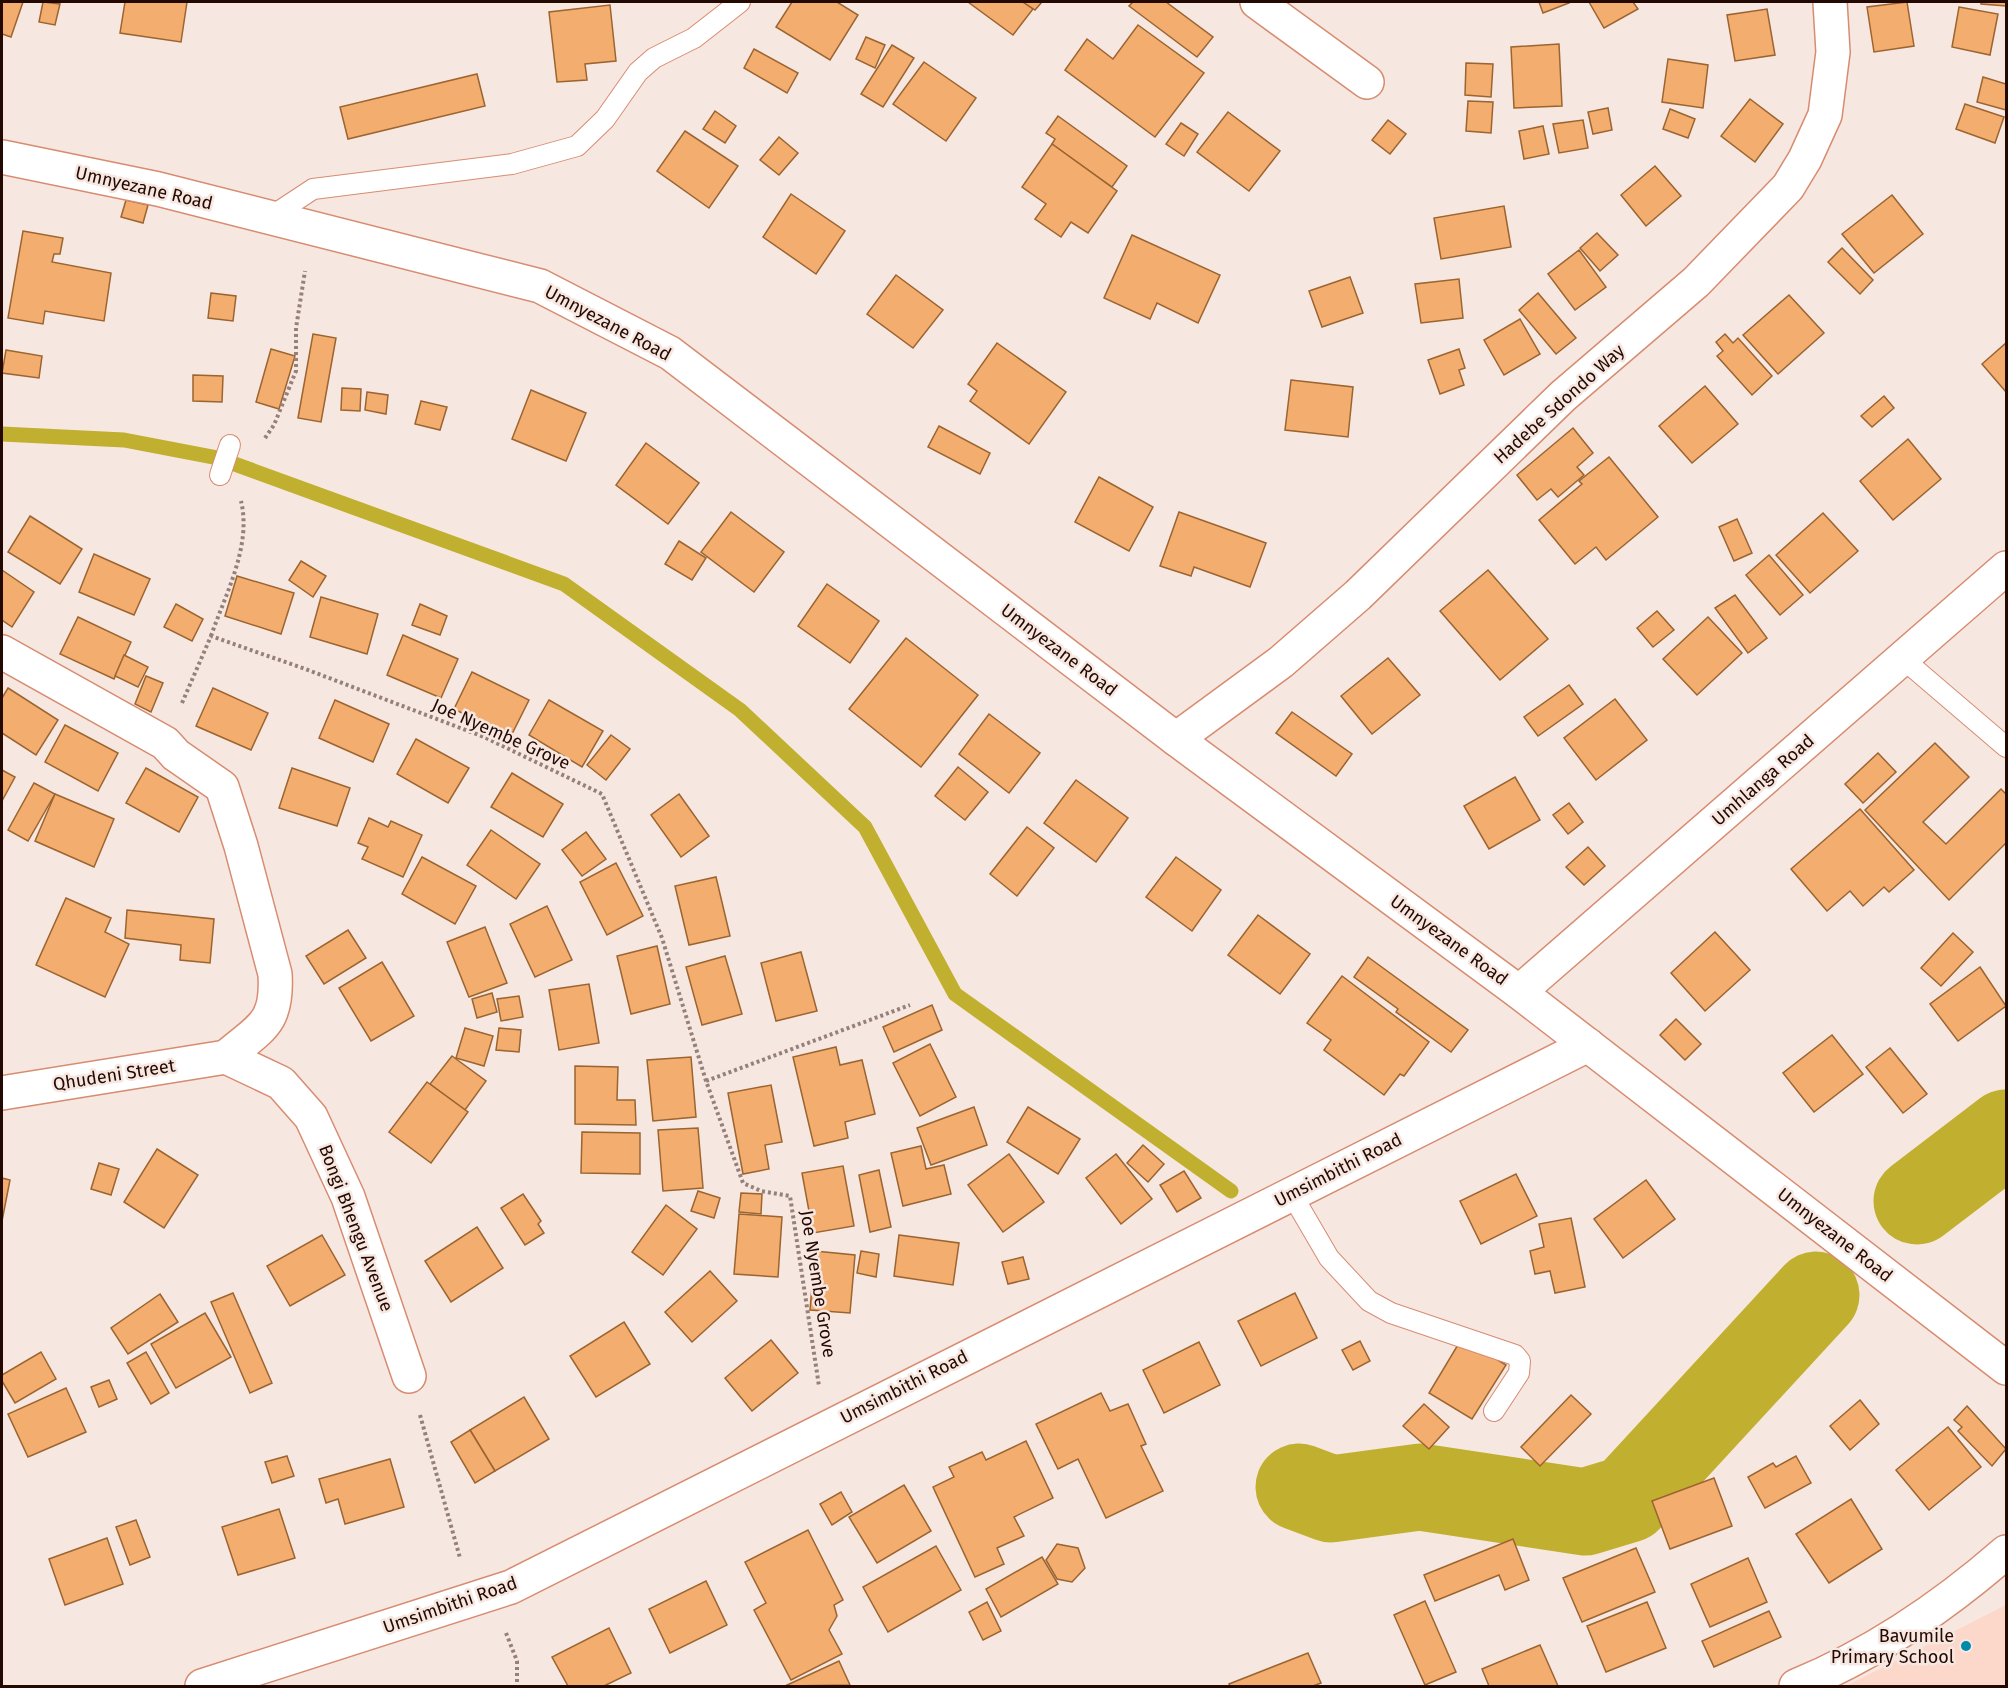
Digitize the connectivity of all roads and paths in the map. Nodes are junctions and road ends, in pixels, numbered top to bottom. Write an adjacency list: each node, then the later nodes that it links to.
1 (740, 2): 6 (lane)
2 (1257, 2): 4 (street)
3 (1830, 2): 14 (street, Hadebe Sdondo Way)
4 (1367, 82)
5 (2, 157): 6 (street, Umnyezane Road)
6 (269, 218): 7 (street, Umnyezane Road)
7 (308, 227): 8 (path); 14 (street, Umnyezane Road)
8 (230, 445): 9 (lane)
9 (220, 475): 11 (path)
10 (2007, 567): 13 (street, Umhlanga Road)
11 (211, 636): 15 (path); 21 (path, Joe Nyembe Grove)
12 (2, 652): 15 (street)
13 (1902, 658): 16 (lane); 17 (street, Umhlanga Road)
14 (1176, 739): 17 (street, Umnyezane Road)
15 (165, 743): 20 (street)
16 (2007, 747)
17 (1519, 992): 19 (street, Umnyezane Road)
18 (910, 1005): 21 (path)
19 (1588, 1045): 23 (street, Umsimbithi Road); 24 (street, Umnyezane Road)
20 (226, 1057): 22 (street, Qhudeni Street); 25 (street, Bongi Bhengu Avenue)
21 (706, 1081): 27 (path, Joe Nyembe Grove)
22 (2, 1093)
23 (1291, 1193): 26 (lane); 27 (street, Umsimbithi Road)
24 (2007, 1368)
25 (409, 1376): 29 (path)
26 (1494, 1411)
27 (826, 1427): 29 (street, Umsimbithi Road)
28 (2007, 1552): 32 (street)
29 (481, 1596): 30 (street, Umsimbithi Road); 31 (path)
30 (202, 1686)
31 (517, 1686)
32 (1796, 1686)

